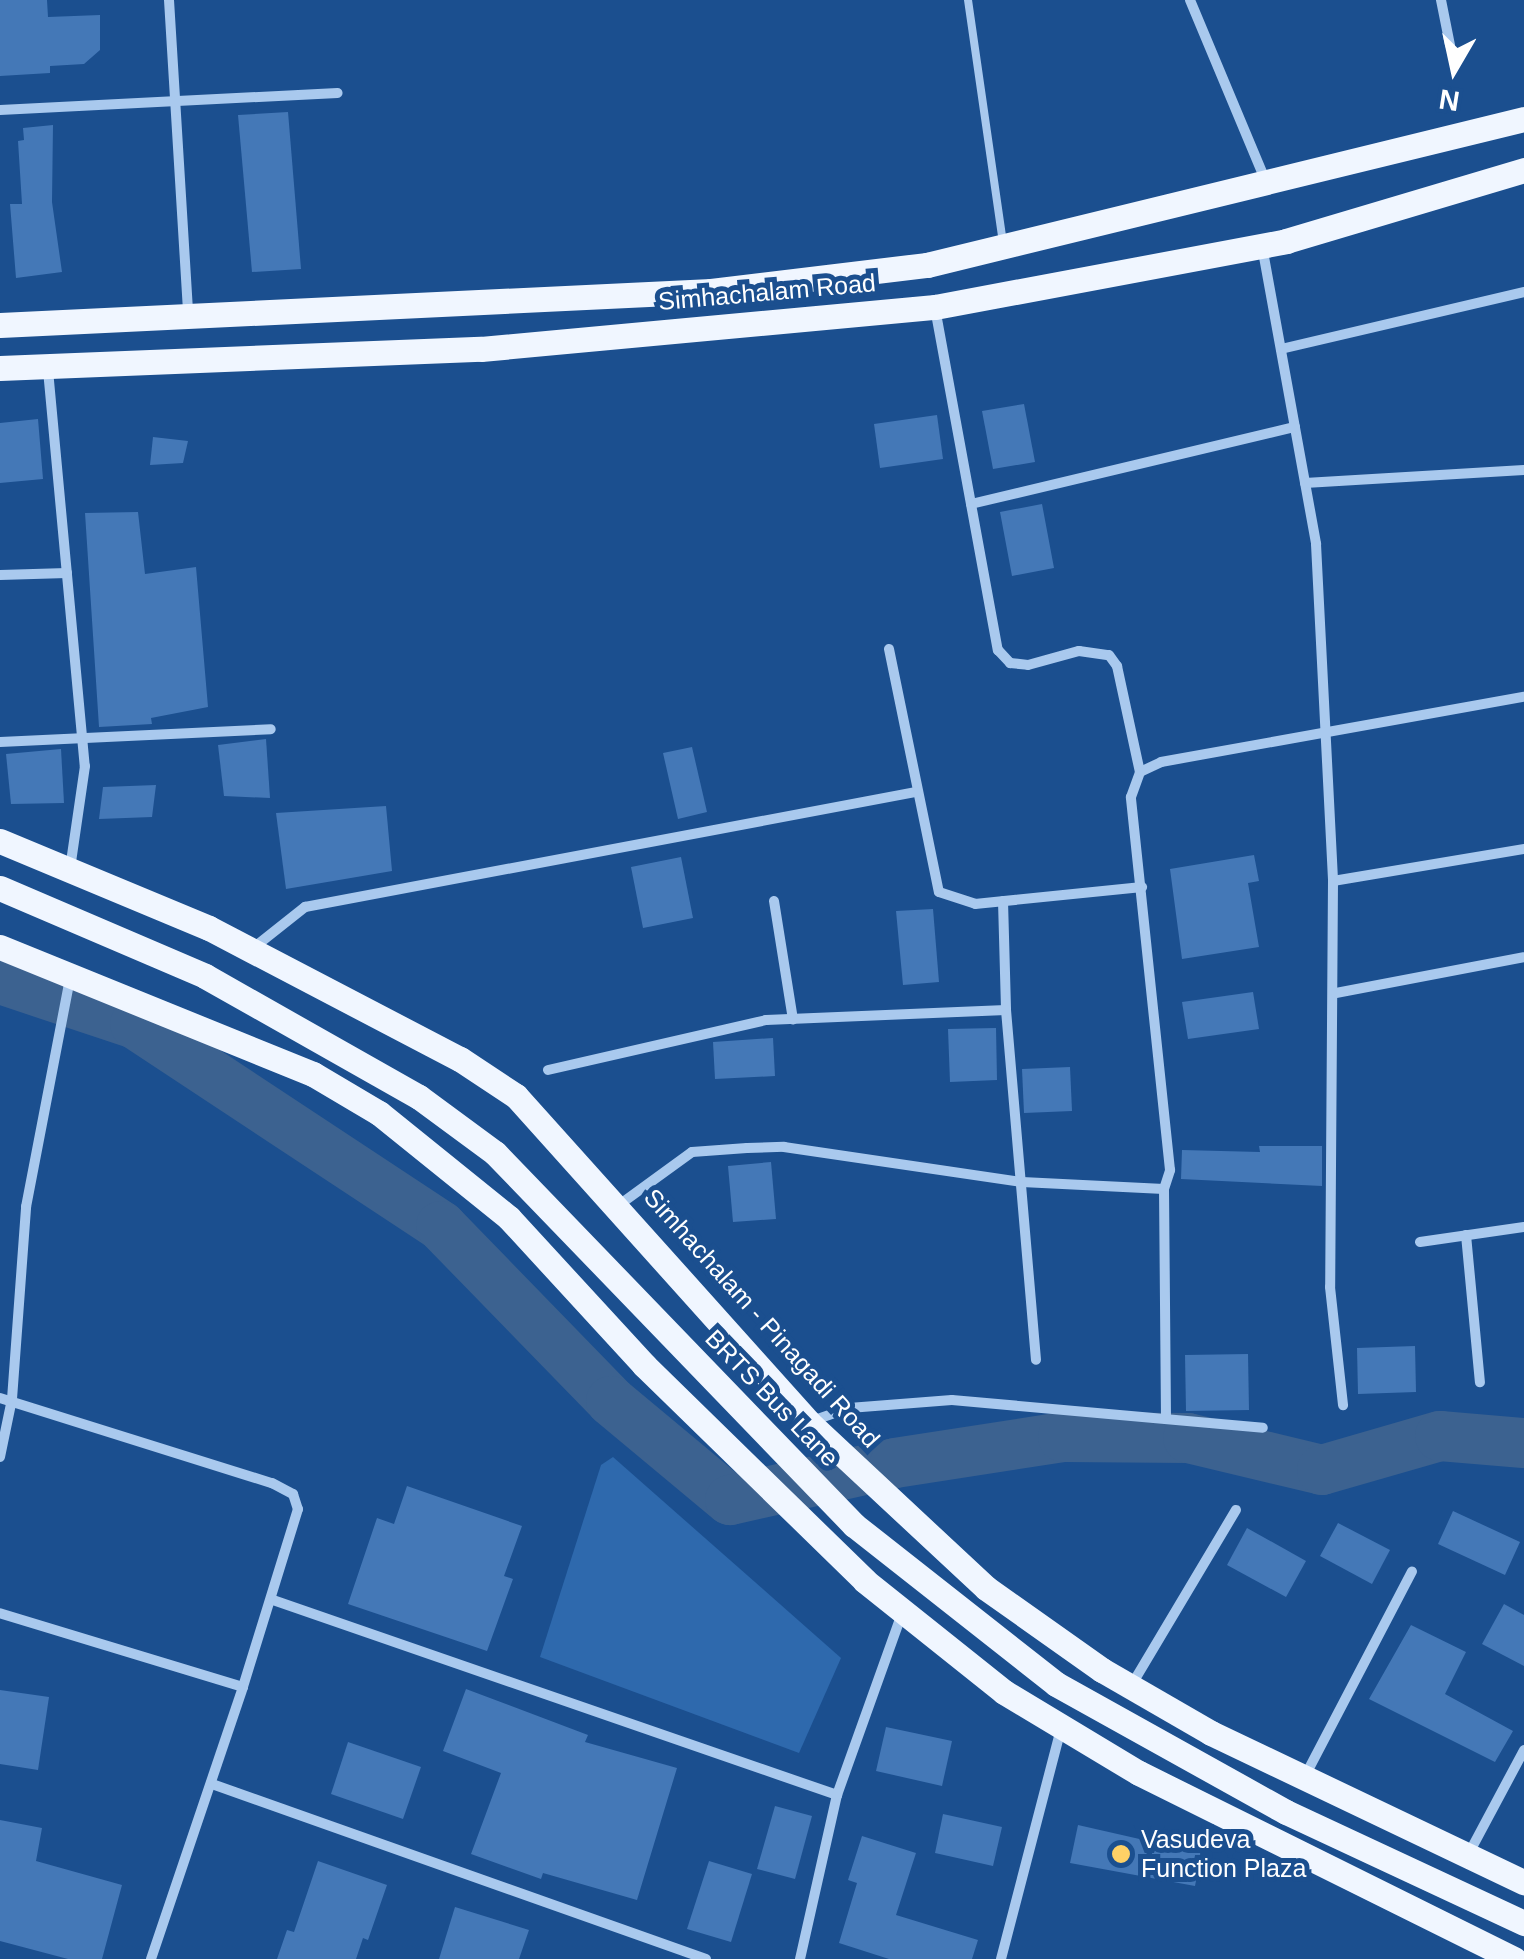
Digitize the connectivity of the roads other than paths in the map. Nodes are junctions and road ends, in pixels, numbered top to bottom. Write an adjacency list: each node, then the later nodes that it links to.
1 (169, 0): 7 (street)
2 (968, 0): 13 (lane)
3 (1190, 0): 11 (street)
4 (1441, 0): 5 (street)
5 (1450, 46)
6 (338, 93): 7 (street)
7 (176, 100): 8 (street); 17 (street)
8 (0, 110)
9 (1524, 119): 11 (main road)
10 (1524, 170): 12 (main road, Simhachalam Road)
11 (1265, 180): 13 (main road)
12 (1262, 246): 16 (main road, Simhachalam Road); 19 (street)
13 (1003, 248): 14 (main road)
14 (927, 265): 16 (main road); 17 (main road)
15 (1524, 292): 19 (street)
16 (935, 307): 21 (main road, Simhachalam Road); 25 (street)
17 (188, 319): 18 (main road)
18 (0, 325)
19 (1280, 349): 22 (street)
20 (0, 368): 21 (main road, Simhachalam Road)
21 (48, 370): 26 (street)
22 (1295, 427): 24 (street); 25 (street)
23 (1524, 470): 24 (street)
24 (1305, 483): 31 (street)
25 (971, 504): 34 (street)
26 (67, 573): 27 (street); 32 (street)
27 (0, 575)
28 (889, 649): 35 (street)
29 (1524, 697): 31 (street)
30 (271, 729): 32 (street)
31 (1330, 733): 34 (street); 39 (street)
32 (82, 738): 33 (street); 38 (street)
33 (0, 742)
34 (1140, 772): 40 (street)
35 (916, 792): 43 (street); 45 (street)
36 (0, 841): 38 (main road, Simhachalam - Pinagadi Road)
37 (1524, 848): 39 (street)
38 (70, 870): 45 (main road, Simhachalam - Pinagadi Road)
39 (1334, 881): 48 (street)
40 (1142, 887): 43 (street); 53 (street)
41 (0, 888): 80 (main road, BRTS Bus Lane)
42 (774, 901): 50 (street)
43 (1004, 902): 49 (street)
44 (0, 947): 47 (main road)
45 (251, 950): 54 (main road, Simhachalam - Pinagadi Road)
46 (1524, 957): 48 (street)
47 (71, 973): 60 (street); 69 (main road)
48 (1336, 993): 61 (street)
49 (1006, 1010): 50 (street); 52 (street)
50 (793, 1019): 51 (street)
51 (548, 1070)
52 (1022, 1182): 53 (street); 54 (street); 58 (street)
53 (1164, 1189): 62 (street)
54 (620, 1204): 63 (main road, Simhachalam - Pinagadi Road)
55 (1524, 1227): 56 (street)
56 (1466, 1235): 57 (street); 59 (street)
57 (1420, 1242)
58 (1036, 1360)
59 (1480, 1382)
60 (6, 1398): 65 (street); 68 (street)
61 (1343, 1405)
62 (1166, 1418): 63 (street); 64 (street)
63 (808, 1422): 72 (main road, Simhachalam - Pinagadi Road)
64 (1264, 1428)
65 (0, 1457)
66 (1236, 1510): 72 (street)
67 (1412, 1570): 75 (street)
68 (272, 1600): 71 (street); 77 (street)
69 (903, 1612): 73 (main road); 77 (street)
70 (0, 1613): 71 (street)
71 (244, 1687): 76 (street)
72 (1131, 1687): 75 (main road, Simhachalam - Pinagadi Road)
73 (1061, 1728): 84 (street); 85 (main road)
74 (1524, 1750): 78 (street)
75 (1304, 1779): 78 (main road, Simhachalam - Pinagadi Road)
76 (212, 1784): 81 (street); 82 (street)
77 (837, 1795): 83 (street)
78 (1467, 1856): 79 (main road, Simhachalam - Pinagadi Road)
79 (1524, 1882)
80 (1524, 1923)
81 (155, 1958)
82 (706, 1959)
83 (800, 1959)
84 (1001, 1959)
85 (1514, 1959)

